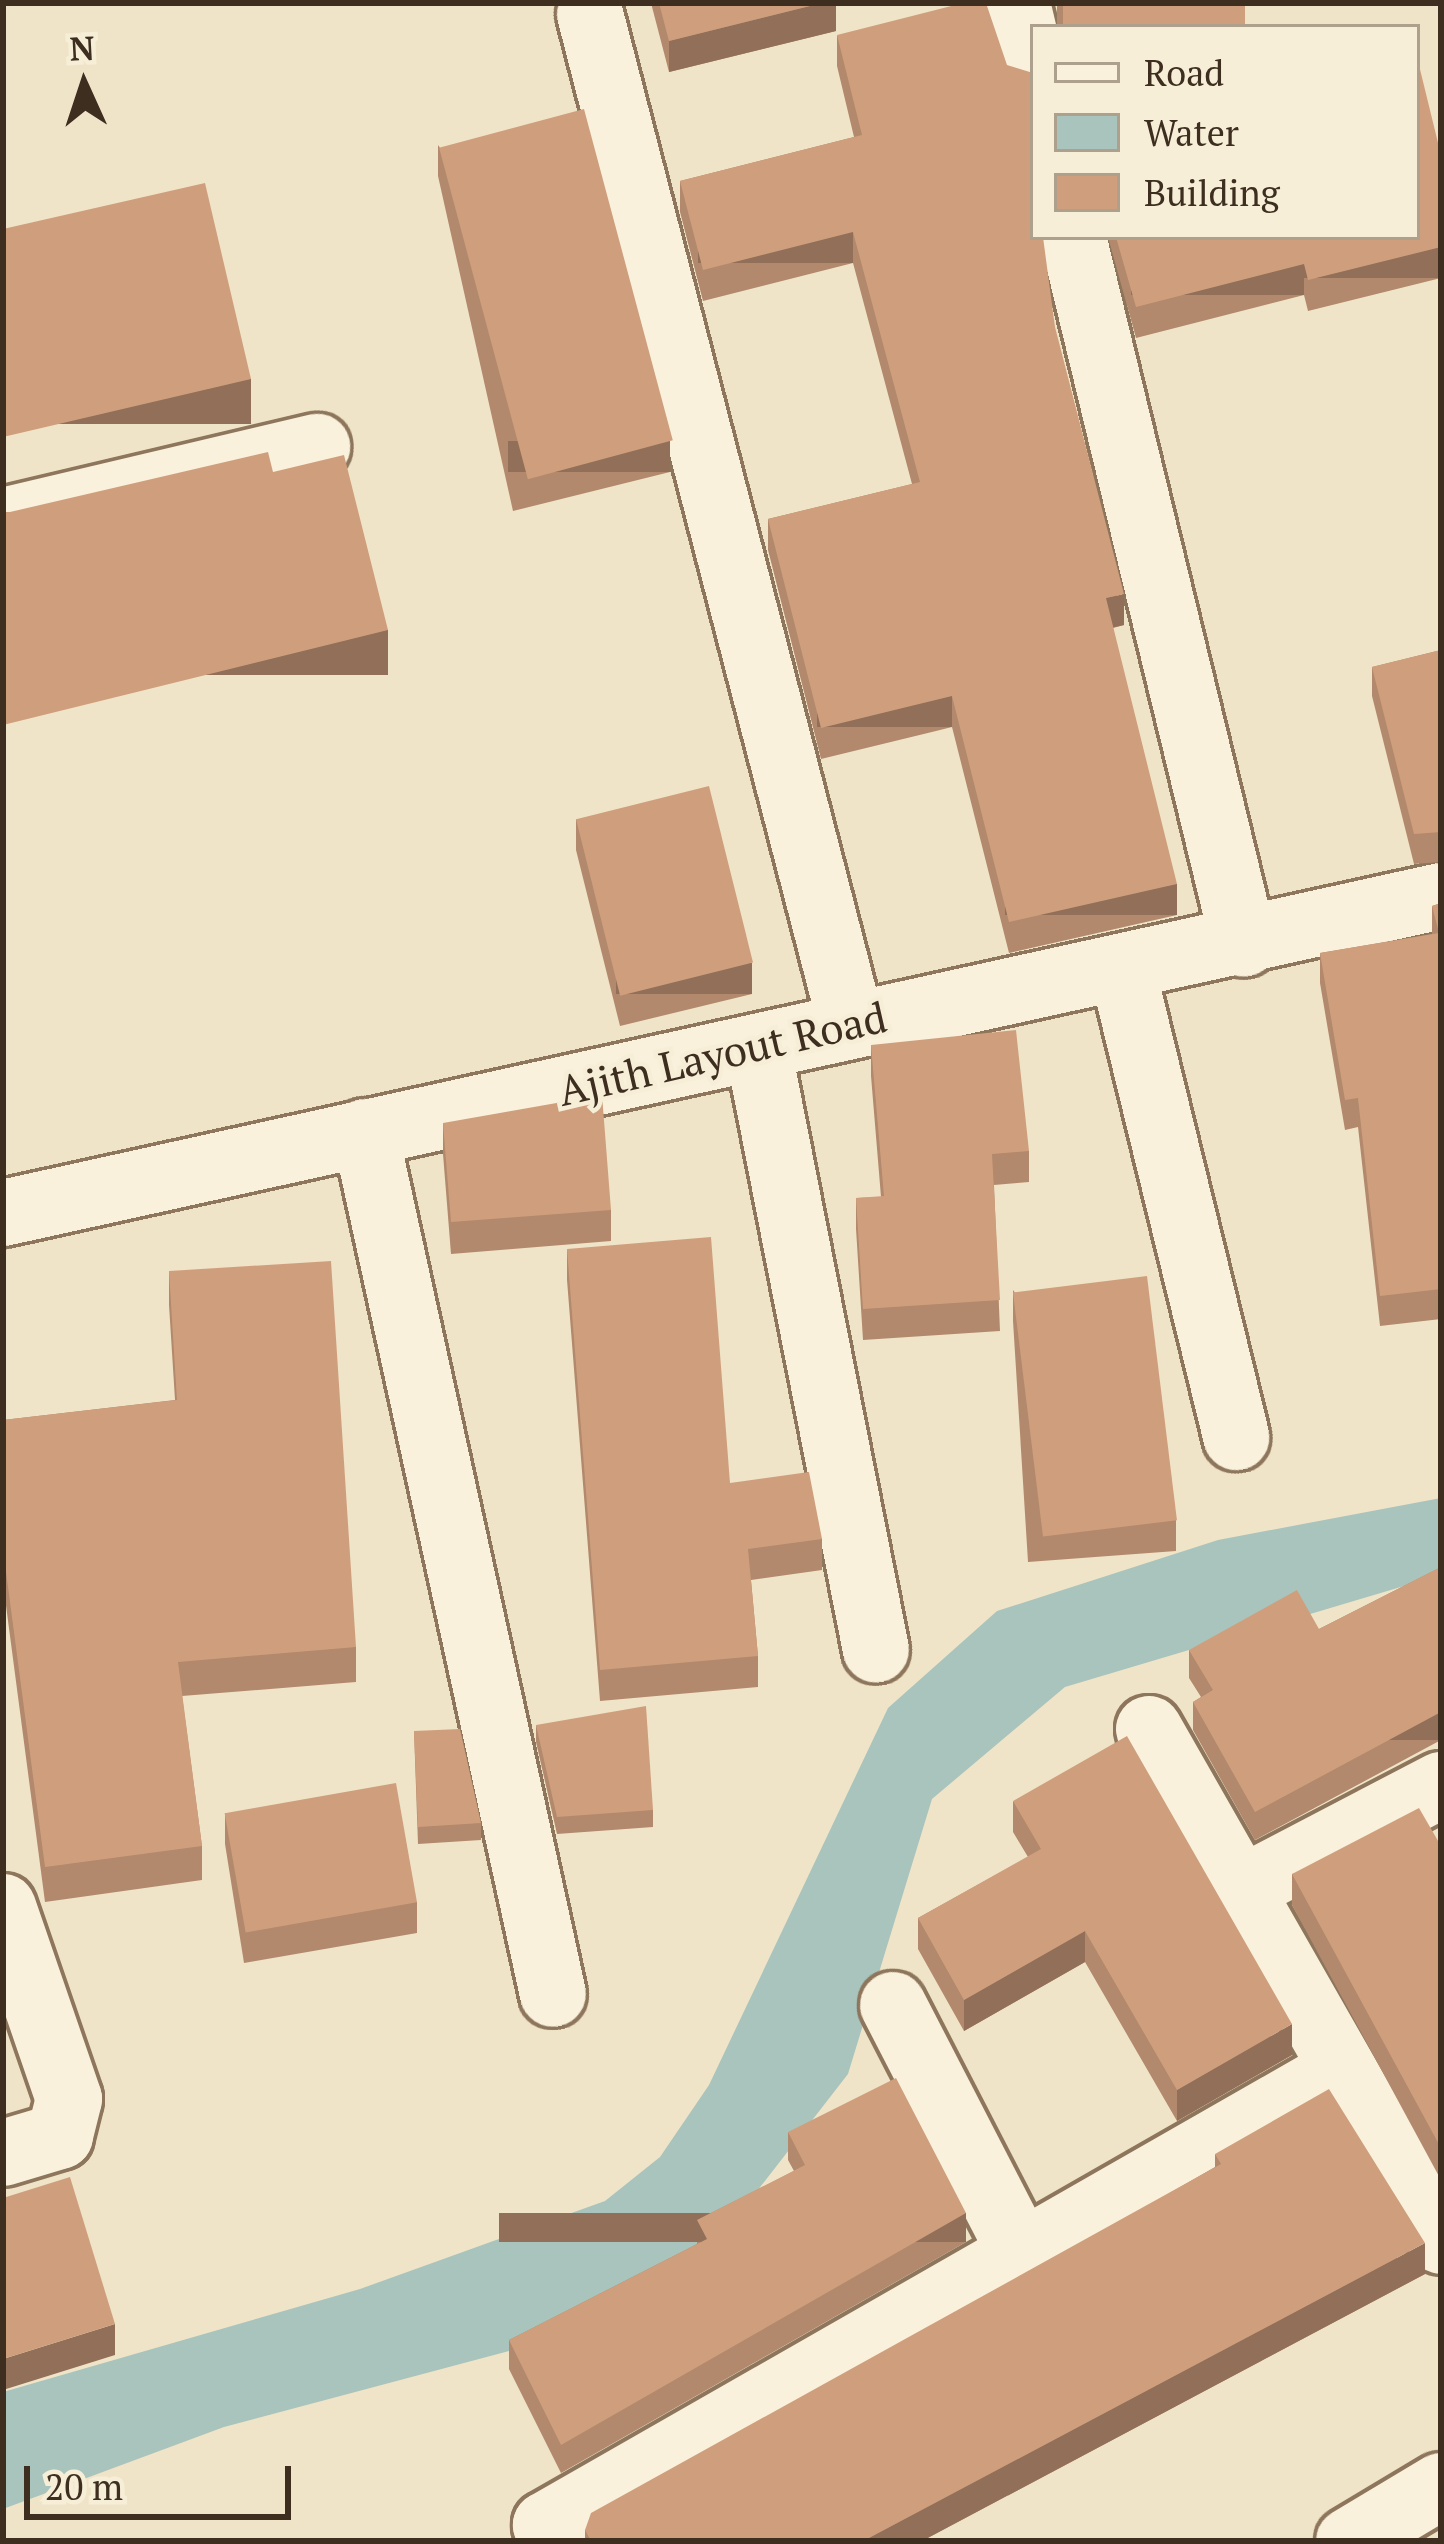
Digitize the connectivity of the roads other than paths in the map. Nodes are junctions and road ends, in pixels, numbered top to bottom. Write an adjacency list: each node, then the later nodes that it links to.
1 (1017, 3): 3 (street)
2 (590, 14): 10 (street)
3 (1030, 57)
4 (1074, 240): 8 (street)
5 (317, 447): 6 (street)
6 (3, 521)
7 (1441, 896): 8 (street, Ajith Layout Road)
8 (1244, 944): 9 (street, Ajith Layout Road)
9 (1122, 968): 10 (street, Ajith Layout Road); 14 (street)
10 (850, 1022): 11 (street, Ajith Layout Road)
11 (758, 1048): 12 (street, Ajith Layout Road); 15 (street)
12 (364, 1132): 13 (street, Ajith Layout Road); 20 (street)
13 (3, 1213)
14 (1236, 1437)
15 (876, 1650)
16 (1149, 1729): 18 (street)
17 (1441, 1785): 18 (street)
18 (1238, 1891): 22 (street)
19 (3, 1907): 23 (street)
20 (553, 1994)
21 (893, 2006): 25 (street)
22 (1338, 2072): 24 (street); 25 (street)
23 (32, 2145)
24 (1439, 2234)
25 (1022, 2254): 27 (street)
26 (1441, 2486): 28 (street)
27 (554, 2541)
28 (1349, 2541)

